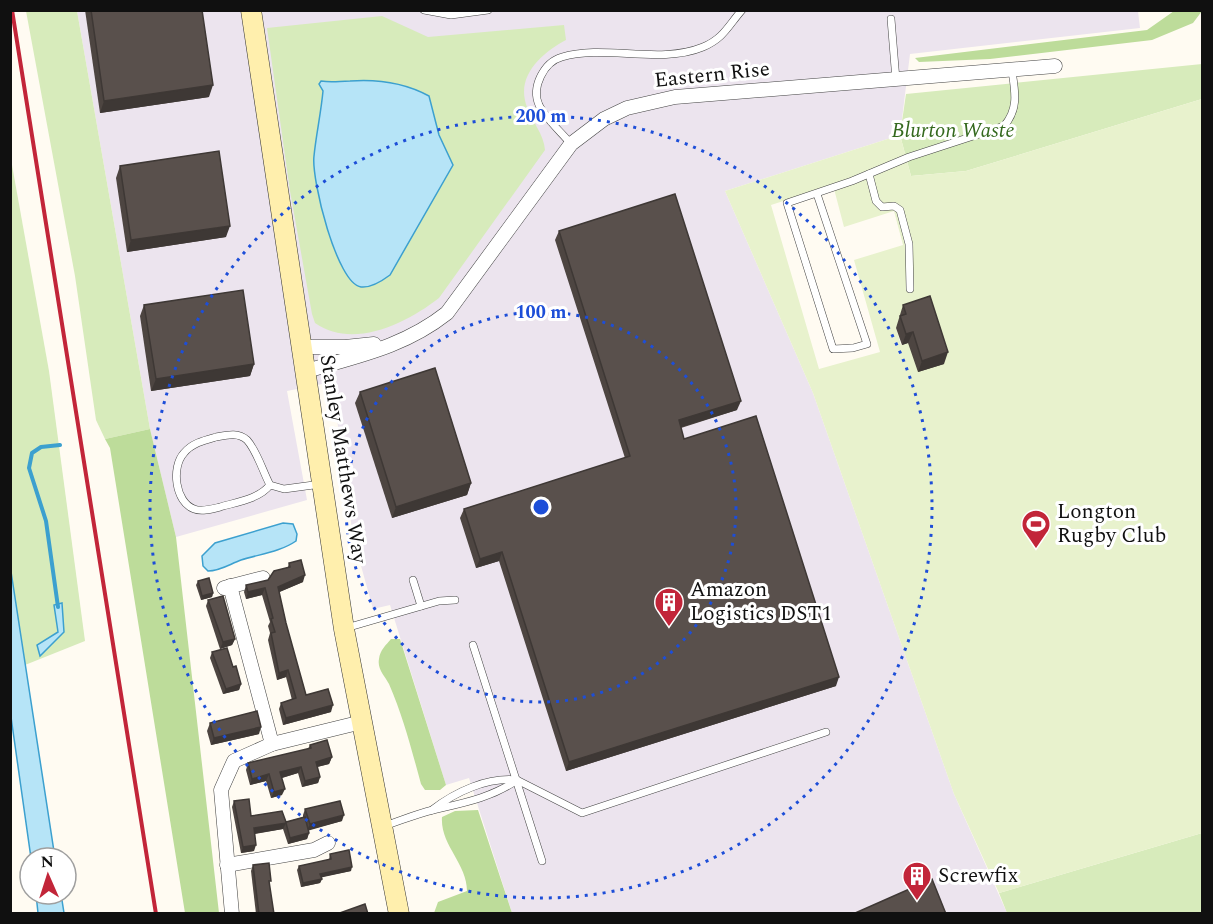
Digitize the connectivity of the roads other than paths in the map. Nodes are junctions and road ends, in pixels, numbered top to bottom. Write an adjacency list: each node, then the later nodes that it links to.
1 (250, 10): 14 (main road, Stanley Matthews Way)
2 (424, 10): 3 (lane)
3 (488, 10)
4 (742, 10): 9 (lane)
5 (891, 19): 8 (lane)
6 (1055, 66): 7 (street, Eastern Rise)
7 (1012, 71): 8 (street, Eastern Rise); 10 (lane)
8 (896, 80): 9 (street, Eastern Rise)
9 (571, 144): 13 (street, Eastern Rise)
10 (869, 174): 11 (lane); 12 (lane)
11 (818, 194): 11 (lane)
12 (910, 289)
13 (406, 340): 14 (street, Eastern Rise); 15 (street, Eastern Rise)
14 (302, 347): 15 (main road, Stanley Matthews Way)
15 (306, 371): 16 (main road, Stanley Matthews Way)
16 (323, 483): 17 (lane); 22 (main road, Stanley Matthews Way)
17 (270, 485): 17 (lane)
18 (263, 578): 26 (street)
19 (413, 580): 21 (lane)
20 (455, 600): 21 (lane)
21 (421, 606): 22 (lane)
22 (344, 629): 24 (main road, Stanley Matthews Way)
23 (473, 645): 27 (lane)
24 (362, 722): 26 (street); 29 (main road, Stanley Matthews Way)
25 (826, 732): 27 (lane)
26 (272, 744): 32 (street)
27 (517, 780): 28 (lane); 28 (lane); 31 (lane)
28 (432, 810): 29 (lane)
29 (381, 827): 34 (main road, Stanley Matthews Way)
30 (328, 843): 32 (street)
31 (542, 861)
32 (227, 865): 33 (street)
33 (232, 914)
34 (399, 914)

